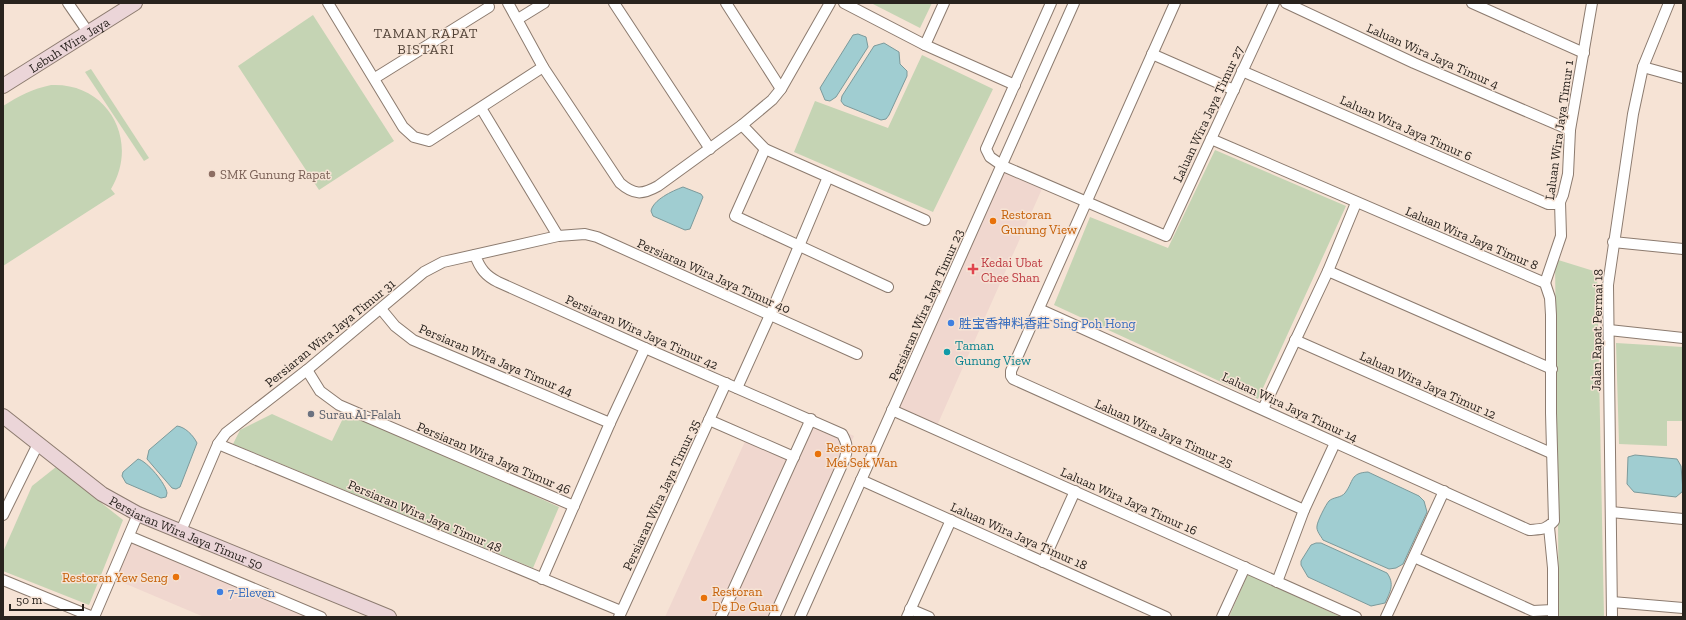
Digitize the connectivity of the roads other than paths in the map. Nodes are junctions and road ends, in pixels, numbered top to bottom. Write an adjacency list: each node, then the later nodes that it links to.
1 (68, 3): 21 (street)
2 (135, 3): 21 (street, Lebuh Wira Jaya)
3 (508, 3): 20 (street)
4 (544, 3): 20 (street)
5 (614, 3): 38 (street)
6 (726, 3): 32 (street)
7 (830, 3): 32 (street)
8 (844, 3): 22 (street)
9 (944, 3): 22 (street)
10 (1051, 3): 30 (street)
11 (1074, 3): 40 (street, Persiaran Wira Jaya Timur 23)
12 (1176, 3): 24 (street)
13 (1274, 3): 27 (street, Laluan Wira Jaya Timur 27)
14 (1286, 3): 36 (street, Laluan Wira Jaya Timur 4)
15 (1472, 3): 23 (street)
16 (1592, 3): 23 (street, Laluan Wira Jaya Timur 1)
17 (1669, 3): 25 (street, Jalan Rapat Permai 18)
18 (333, 5): 28 (street)
19 (489, 7): 28 (street)
20 (518, 19): 26 (street)
21 (88, 32): 31 (street, Lebuh Wira Jaya)
22 (925, 45): 30 (street)
23 (1584, 53): 36 (street, Laluan Wira Jaya Timur 1)
24 (1152, 54): 33 (street); 42 (street)
25 (1643, 67): 29 (street); 47 (street, Jalan Rapat Permai 18)
26 (543, 68): 34 (street); 38 (street)
27 (1242, 71): 33 (street, Laluan Wira Jaya Timur 27); 43 (street, Laluan Wira Jaya Timur 6)
28 (375, 78): 34 (street)
29 (1683, 78)
30 (1015, 85): 40 (street)
31 (3, 86)
32 (781, 89): 35 (street)
33 (1234, 90): 37 (street, Laluan Wira Jaya Timur 27)
34 (481, 108): 46 (street)
35 (742, 125): 38 (street); 39 (street)
36 (1570, 130): 43 (street, Laluan Wira Jaya Timur 1)
37 (1211, 139): 42 (street, Laluan Wira Jaya Timur 27); 44 (street, Laluan Wira Jaya Timur 8)
38 (710, 149)
39 (765, 149): 41 (street); 48 (street)
40 (1003, 166): 42 (street); 67 (street, Persiaran Wira Jaya Timur 23)
41 (828, 177): 45 (street); 48 (street)
42 (1086, 201): 55 (street)
43 (1560, 202): 52 (street, Laluan Wira Jaya Timur 1)
44 (1356, 203): 51 (street); 52 (street, Laluan Wira Jaya Timur 8)
45 (925, 220)
46 (558, 236): 50 (street, Persiaran Wira Jaya Timur 31); 56 (street, Persiaran Wira Jaya Timur 40)
47 (1614, 242): 49 (street); 57 (street, Jalan Rapat Permai 18)
48 (799, 246): 53 (street); 56 (street)
49 (1683, 249)
50 (476, 255): 54 (street, Persiaran Wira Jaya Timur 31); 60 (street, Persiaran Wira Jaya Timur 42)
51 (1328, 271): 59 (street); 63 (street)
52 (1544, 284): 63 (street, Laluan Wira Jaya Timur 8)
53 (888, 287)
54 (381, 309): 62 (street, Persiaran Wira Jaya Timur 31); 71 (street, Persiaran Wira Jaya Timur 44)
55 (1039, 309): 66 (street, Laluan Wira Jaya Timur 14); 81 (street, Laluan Wira Jaya Timur 25)
56 (770, 315): 61 (street, Persiaran Wira Jaya Timur 40); 65 (street)
57 (1609, 330): 58 (street); 82 (street, Jalan Rapat Permai 18)
58 (1683, 338)
59 (1295, 340): 66 (street); 75 (street, Laluan Wira Jaya Timur 12)
60 (645, 348): 64 (street, Persiaran Wira Jaya Timur 42); 71 (street)
61 (857, 354)
62 (307, 370): 74 (street, Persiaran Wira Jaya Timur 31); 80 (street, Persiaran Wira Jaya Timur 46)
63 (1552, 370): 75 (street, Laluan Wira Jaya Timur 8)
64 (726, 383): 65 (street, Persiaran Wira Jaya Timur 42); 70 (street, Persiaran Wira Jaya Timur 35)
65 (737, 388): 69 (street, Persiaran Wira Jaya Timur 42)
66 (1264, 409): 72 (street, Laluan Wira Jaya Timur 14)
67 (892, 410): 77 (street, Persiaran Wira Jaya Timur 23); 78 (street, Laluan Wira Jaya Timur 16)
68 (3, 416): 73 (street, Persiaran Wira Jaya Timur 50)
69 (810, 419): 76 (street); 105 (street, Persiaran Wira Jaya Timur 42)
70 (709, 420): 76 (street); 99 (street, Persiaran Wira Jaya Timur 35)
71 (610, 423): 80 (street)
72 (1335, 443): 79 (street, Laluan Wira Jaya Timur 14); 81 (street)
73 (38, 444): 83 (street, Persiaran Wira Jaya Timur 50); 84 (street)
74 (218, 444): 88 (street, Persiaran Wira Jaya Timur 31); 93 (street, Persiaran Wira Jaya Timur 48)
75 (1551, 453): 87 (street, Laluan Wira Jaya Timur 8)
76 (794, 457): 104 (street)
77 (861, 480): 86 (street, Laluan Wira Jaya Timur 18); 106 (street, Persiaran Wira Jaya Timur 23)
78 (1075, 491): 91 (street); 92 (street, Laluan Wira Jaya Timur 16)
79 (1444, 491): 87 (street, Laluan Wira Jaya Timur 14); 90 (street)
80 (574, 506): 93 (street)
81 (1304, 510): 95 (street)
82 (1611, 512): 85 (street); 96 (street, Jalan Rapat Permai 18)
83 (138, 514): 88 (street, Persiaran Wira Jaya Timur 50); 89 (street)
84 (3, 515)
85 (1683, 519)
86 (951, 520): 91 (street, Laluan Wira Jaya Timur 18); 98 (street)
87 (1549, 527): 100 (street, Laluan Wira Jaya Timur 8)
88 (181, 531): 103 (street, Persiaran Wira Jaya Timur 50)
89 (129, 536): 101 (street); 102 (street)
90 (1414, 557): 100 (street); 111 (street)
91 (1043, 562): 108 (street, Laluan Wira Jaya Timur 18)
92 (1245, 568): 95 (street, Laluan Wira Jaya Timur 16); 109 (street)
93 (542, 579): 99 (street, Persiaran Wira Jaya Timur 48)
94 (3, 580): 101 (street)
95 (1277, 582): 110 (street, Laluan Wira Jaya Timur 16)
96 (1612, 602): 97 (street); 112 (street, Jalan Rapat Permai 18)
97 (1683, 608)
98 (909, 613): 107 (street)
99 (620, 614)
100 (1553, 614)
101 (94, 617)
102 (321, 617)
103 (389, 617)
104 (722, 617)
105 (774, 617)
106 (800, 617)
107 (929, 617)
108 (1166, 617)
109 (1222, 617)
110 (1356, 617)
111 (1386, 617)
112 (1612, 617)

